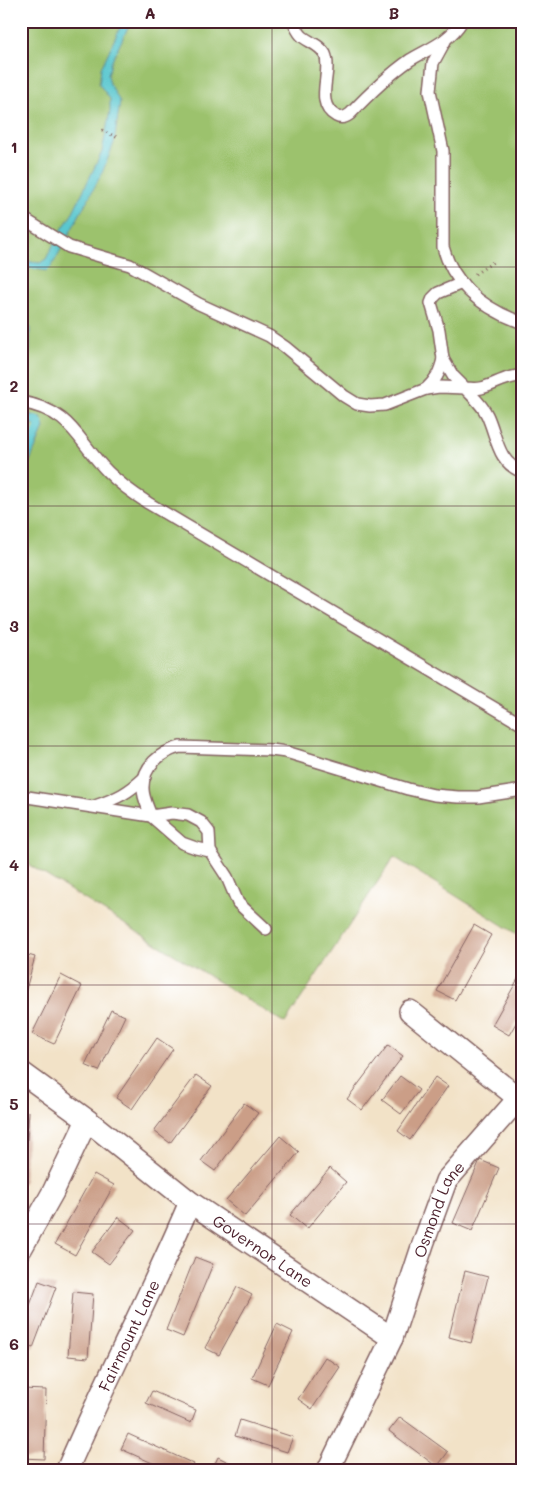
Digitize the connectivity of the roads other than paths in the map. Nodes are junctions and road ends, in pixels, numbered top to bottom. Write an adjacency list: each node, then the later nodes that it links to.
1 (293, 21): 3 (lane)
2 (462, 21): 3 (lane)
3 (445, 41): 5 (lane)
4 (21, 217): 10 (lane)
5 (462, 283): 6 (lane); 7 (lane)
6 (523, 324)
7 (443, 359): 9 (lane); 10 (lane)
8 (523, 376): 9 (lane)
9 (465, 388): 10 (lane); 12 (lane)
10 (426, 389)
11 (26, 403): 13 (lane)
12 (523, 472)
13 (523, 725)
14 (145, 777): 15 (lane); 17 (lane); 18 (lane)
15 (523, 790)
16 (21, 796): 17 (lane)
17 (91, 807): 18 (lane)
18 (151, 816): 19 (lane); 19 (lane)
19 (210, 850): 20 (lane)
20 (266, 929)
21 (410, 1011): 23 (street, Osmond Lane)
22 (21, 1072): 24 (street, Governor Lane)
23 (520, 1100): 27 (street, Osmond Lane)
24 (88, 1120): 25 (street, Governor Lane); 26 (street)
25 (190, 1202): 27 (street, Governor Lane); 28 (street, Fairmount Lane)
26 (21, 1249)
27 (392, 1338): 29 (street)
28 (67, 1470)
29 (328, 1470)

